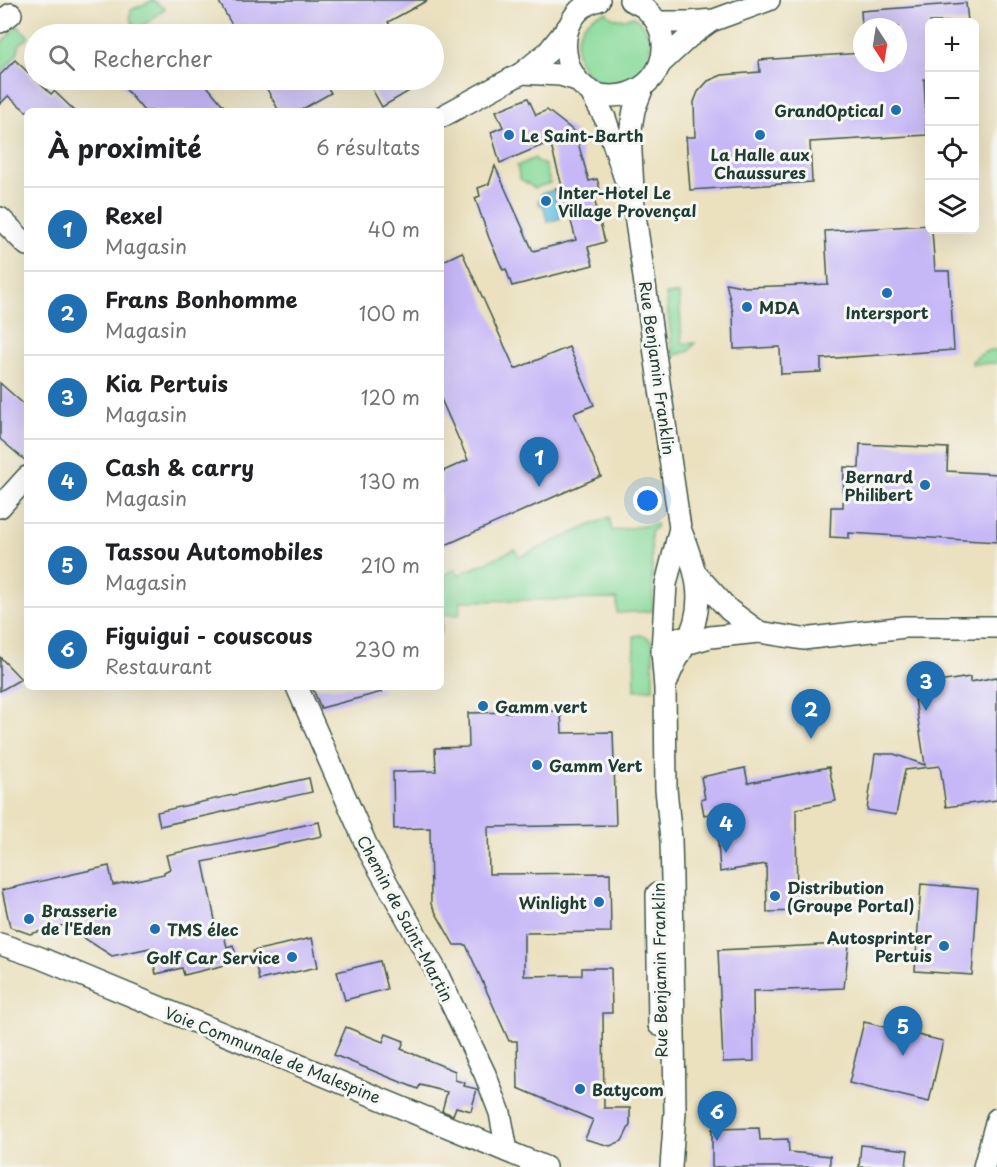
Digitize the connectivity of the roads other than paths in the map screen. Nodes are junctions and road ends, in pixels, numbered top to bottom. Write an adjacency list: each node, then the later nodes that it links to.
1 (599, 0): 4 (street)
2 (769, 0): 5 (street)
3 (643, 7): 5 (street); 6 (street)
4 (578, 12): 7 (street); 8 (street, Rue Benjamin Franklin)
5 (714, 20): 6 (street, Rue Benjamin Franklin)
6 (661, 63): 9 (street, Rue Benjamin Franklin)
7 (522, 74): 8 (street); 10 (street)
8 (584, 85): 9 (street); 11 (street, Rue Benjamin Franklin)
9 (643, 87): 11 (street, Rue Benjamin Franklin)
10 (444, 115)
11 (634, 208): 16 (street, Rue Benjamin Franklin)
12 (0, 218): 13 (street)
13 (24, 242)
14 (24, 480): 15 (street)
15 (0, 507)
16 (680, 528): 17 (street); 19 (street, Rue Benjamin Franklin)
17 (697, 575): 18 (street); 20 (street)
18 (699, 597): 19 (street); 20 (street); 23 (street)
19 (664, 609): 23 (street); 24 (street, Rue Benjamin Franklin)
20 (729, 610): 22 (street)
21 (997, 627): 22 (street)
22 (759, 632): 23 (street)
23 (686, 644): 24 (street)
24 (665, 688): 29 (street, Rue Benjamin Franklin)
25 (298, 690): 28 (street, Chemin de Saint-Martin)
26 (0, 944): 28 (street, Voie Communale de Malespine)
27 (997, 1119): 31 (street)
28 (507, 1150): 30 (street, Voie Communale de Malespine)
29 (671, 1159)
30 (545, 1167)
31 (984, 1167)

